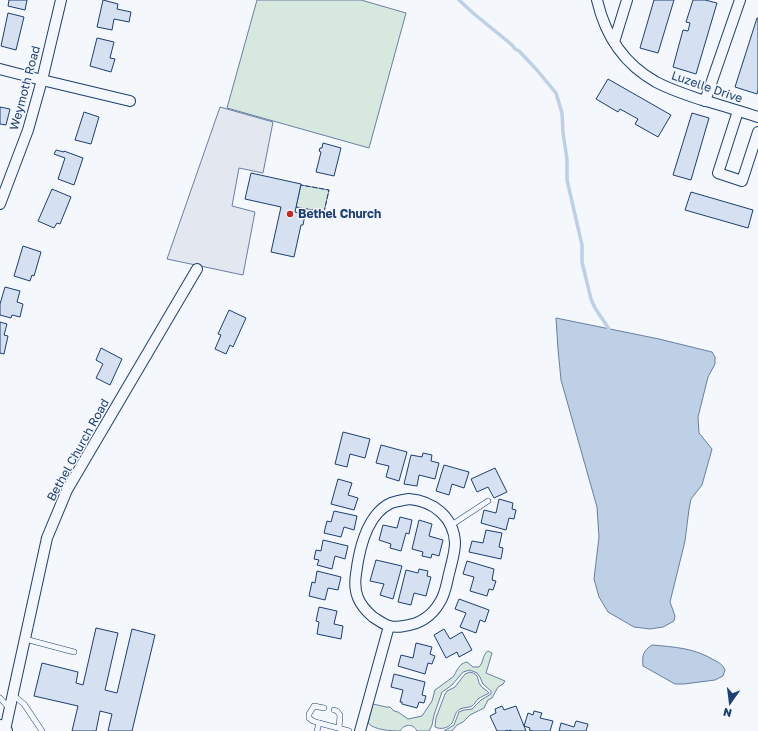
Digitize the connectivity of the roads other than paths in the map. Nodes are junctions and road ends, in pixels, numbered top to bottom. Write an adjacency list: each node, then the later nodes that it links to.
1 (61, 0): 7 (street, Weymoth Road)
2 (597, 0): 5 (street, Luzelle Drive)
3 (627, 0): 5 (street)
4 (740, 0): 8 (street)
5 (614, 42): 8 (street, Luzelle Drive)
6 (0, 69): 7 (street)
7 (42, 80): 9 (street); 13 (street, Weymoth Road)
8 (705, 100): 10 (street, Luzelle Drive)
9 (130, 101)
10 (738, 111): 11 (street, Luzelle Drive); 12 (street)
11 (758, 117)
12 (758, 132)
13 (0, 204)
14 (197, 269): 18 (street, Bethel Church Road)
15 (488, 501): 16 (lane)
16 (450, 526): 17 (street); 17 (street)
17 (389, 626): 31 (street)
18 (25, 640): 19 (lane); 20 (street, Bethel Church Road)
19 (74, 652)
20 (13, 695): 23 (street, Bethel Church Road); 28 (lane)
21 (0, 698): 23 (lane)
22 (324, 708): 25 (lane)
23 (10, 709): 27 (street, Bethel Church Road)
24 (334, 710): 26 (lane)
25 (319, 723): 26 (lane); 29 (lane)
26 (339, 728): 30 (lane)
27 (4, 729)
28 (42, 731)
29 (317, 731)
30 (349, 731)
31 (360, 731)

